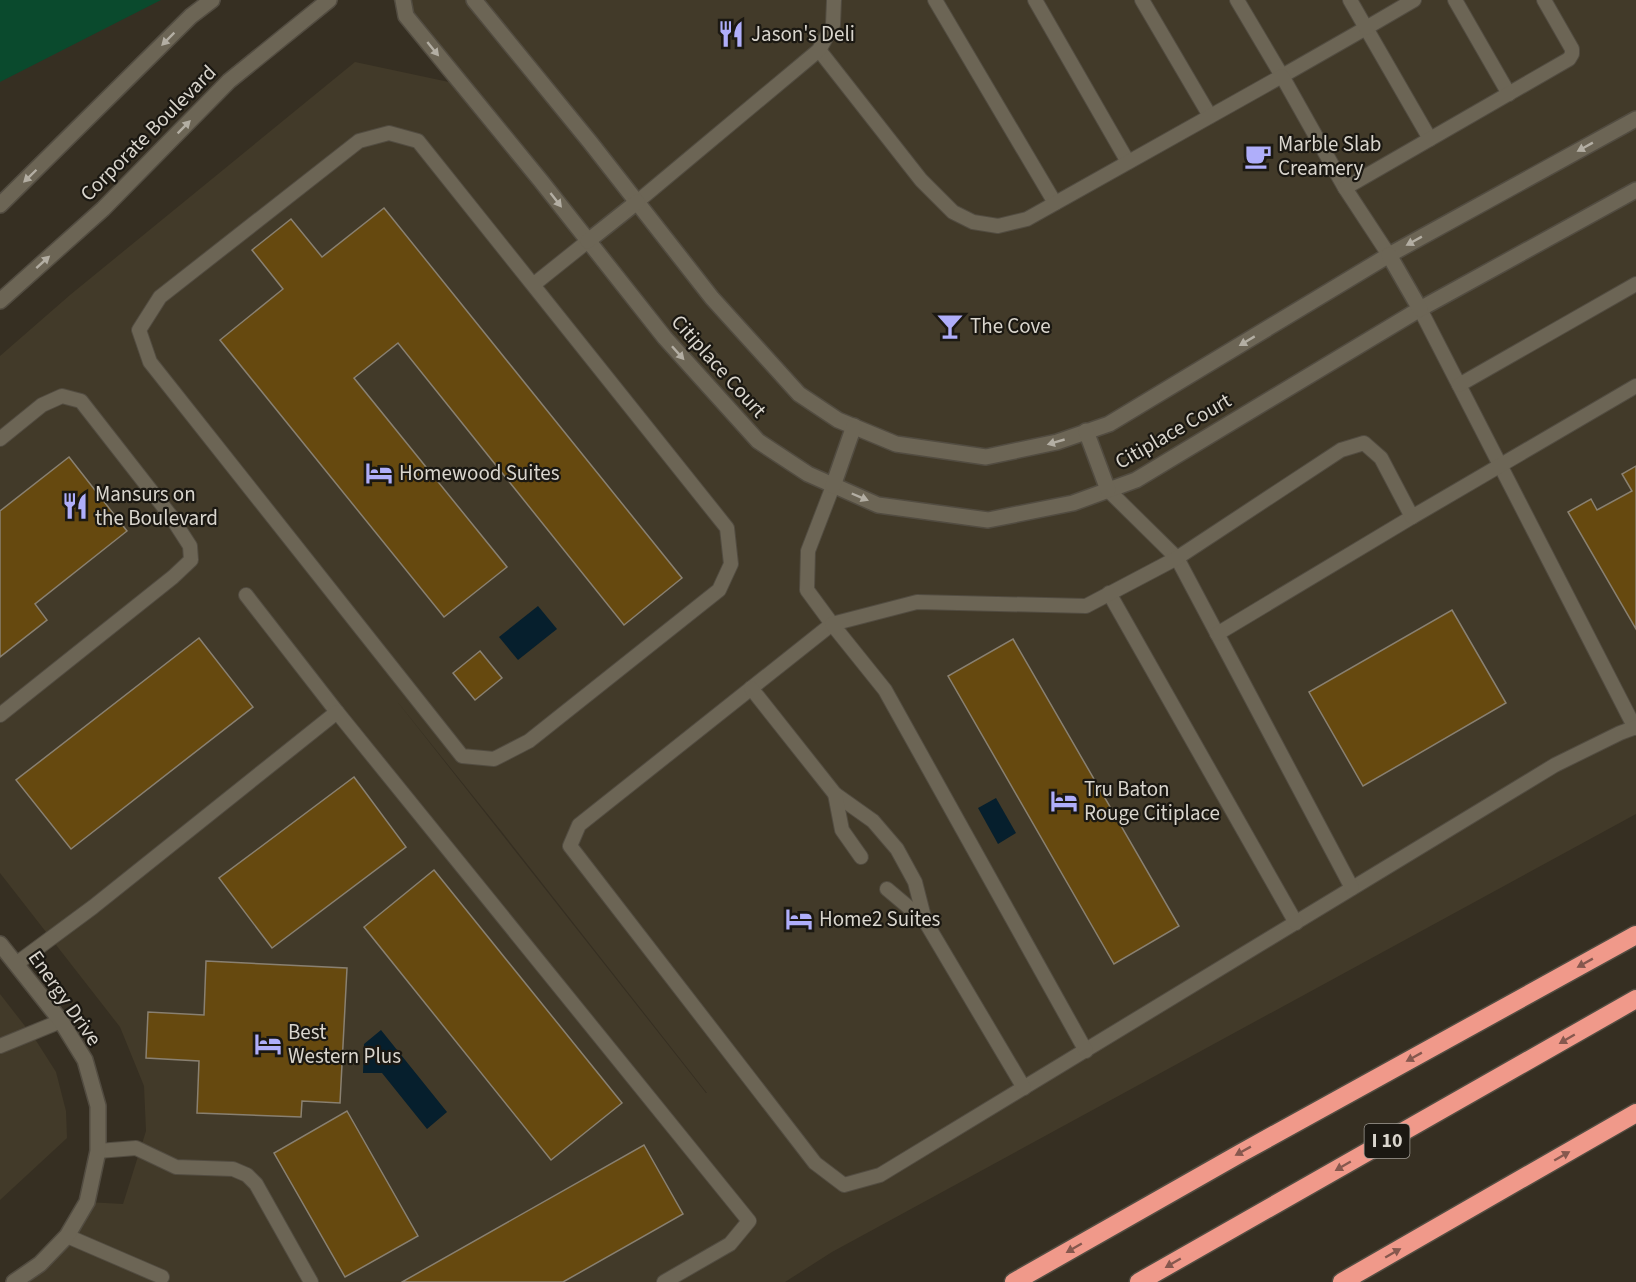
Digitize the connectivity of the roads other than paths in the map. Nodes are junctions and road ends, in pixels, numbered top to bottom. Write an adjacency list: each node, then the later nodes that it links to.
1 (212, 0): 26 (street, one-way to 26)
2 (329, 0): 31 (street, Corporate Boulevard, one-way to 2)
3 (404, 0): 27 (street, Citiplace Court, one-way to 27)
4 (474, 0): 24 (street, Citiplace Court)
5 (834, 0): 15 (lane)
6 (935, 0): 25 (lane)
7 (1035, 0): 21 (lane)
8 (1142, 0): 18 (lane)
9 (1237, 0): 16 (lane)
10 (1350, 0): 14 (lane)
11 (1414, 0): 14 (lane)
12 (1455, 0): 17 (lane)
13 (1544, 0): 17 (lane)
14 (1366, 28): 16 (lane); 20 (lane)
15 (819, 50): 24 (lane); 25 (lane)
16 (1282, 76): 18 (lane); 22 (lane)
17 (1509, 94): 20 (lane)
18 (1210, 116): 21 (lane)
19 (1636, 119): 28 (street, Citiplace Court, one-way to 28)
20 (1430, 139): 22 (lane)
21 (1128, 162): 25 (lane)
22 (1345, 188): 28 (lane)
23 (1636, 190): 32 (street, Citiplace Court)
24 (637, 202): 27 (street); 35 (street, Citiplace Court)
25 (1055, 203)
26 (0, 205)
27 (588, 241): 30 (lane); 39 (street, Citiplace Court, one-way to 39)
28 (1389, 255): 32 (street); 36 (street, Citiplace Court, one-way to 36)
29 (1636, 284): 33 (lane)
30 (533, 285): 30 (lane)
31 (0, 301)
32 (1420, 309): 33 (lane); 40 (street, Citiplace Court)
33 (1459, 385): 38 (lane)
34 (1636, 386): 38 (lane)
35 (854, 426): 36 (street, Citiplace Court, one-way to 35); 39 (street)
36 (1086, 431): 40 (street)
37 (0, 439): 49 (lane)
38 (1501, 466): 41 (lane); 50 (lane)
39 (833, 486): 40 (street, Citiplace Court, one-way to 40); 45 (lane)
40 (1108, 490): 42 (lane)
41 (1412, 517): 42 (lane); 46 (lane)
42 (1177, 558): 43 (lane); 46 (lane)
43 (1108, 594): 45 (lane); 56 (lane)
44 (246, 595): 48 (lane)
45 (832, 624): 47 (lane); 63 (lane)
46 (1217, 634): 53 (lane)
47 (751, 688): 51 (lane); 64 (lane)
48 (337, 712): 59 (lane); 71 (lane)
49 (0, 715)
50 (1636, 728): 53 (lane)
51 (835, 794): 52 (lane); 55 (lane)
52 (861, 857)
53 (1353, 888): 56 (lane)
54 (887, 889): 55 (lane)
55 (925, 921): 64 (lane)
56 (1296, 923): 63 (lane)
57 (1636, 935): 72 (highway, one-way to 72)
58 (0, 944): 59 (street, Energy Drive)
59 (16, 964): 61 (street, Energy Drive)
60 (1636, 999): 73 (highway, I 10, one-way to 73)
61 (61, 1021): 62 (lane); 66 (street, Energy Drive)
62 (0, 1046)
63 (1086, 1051): 64 (lane)
64 (1024, 1088)
65 (1636, 1113): 74 (highway, one-way to 65)
66 (98, 1151): 67 (street, Energy Drive); 70 (lane)
67 (68, 1236): 68 (lane); 69 (street, Energy Drive)
68 (162, 1277)
69 (14, 1282)
70 (311, 1282)
71 (664, 1282)
72 (1014, 1282)
73 (1139, 1282)
74 (1342, 1282)

